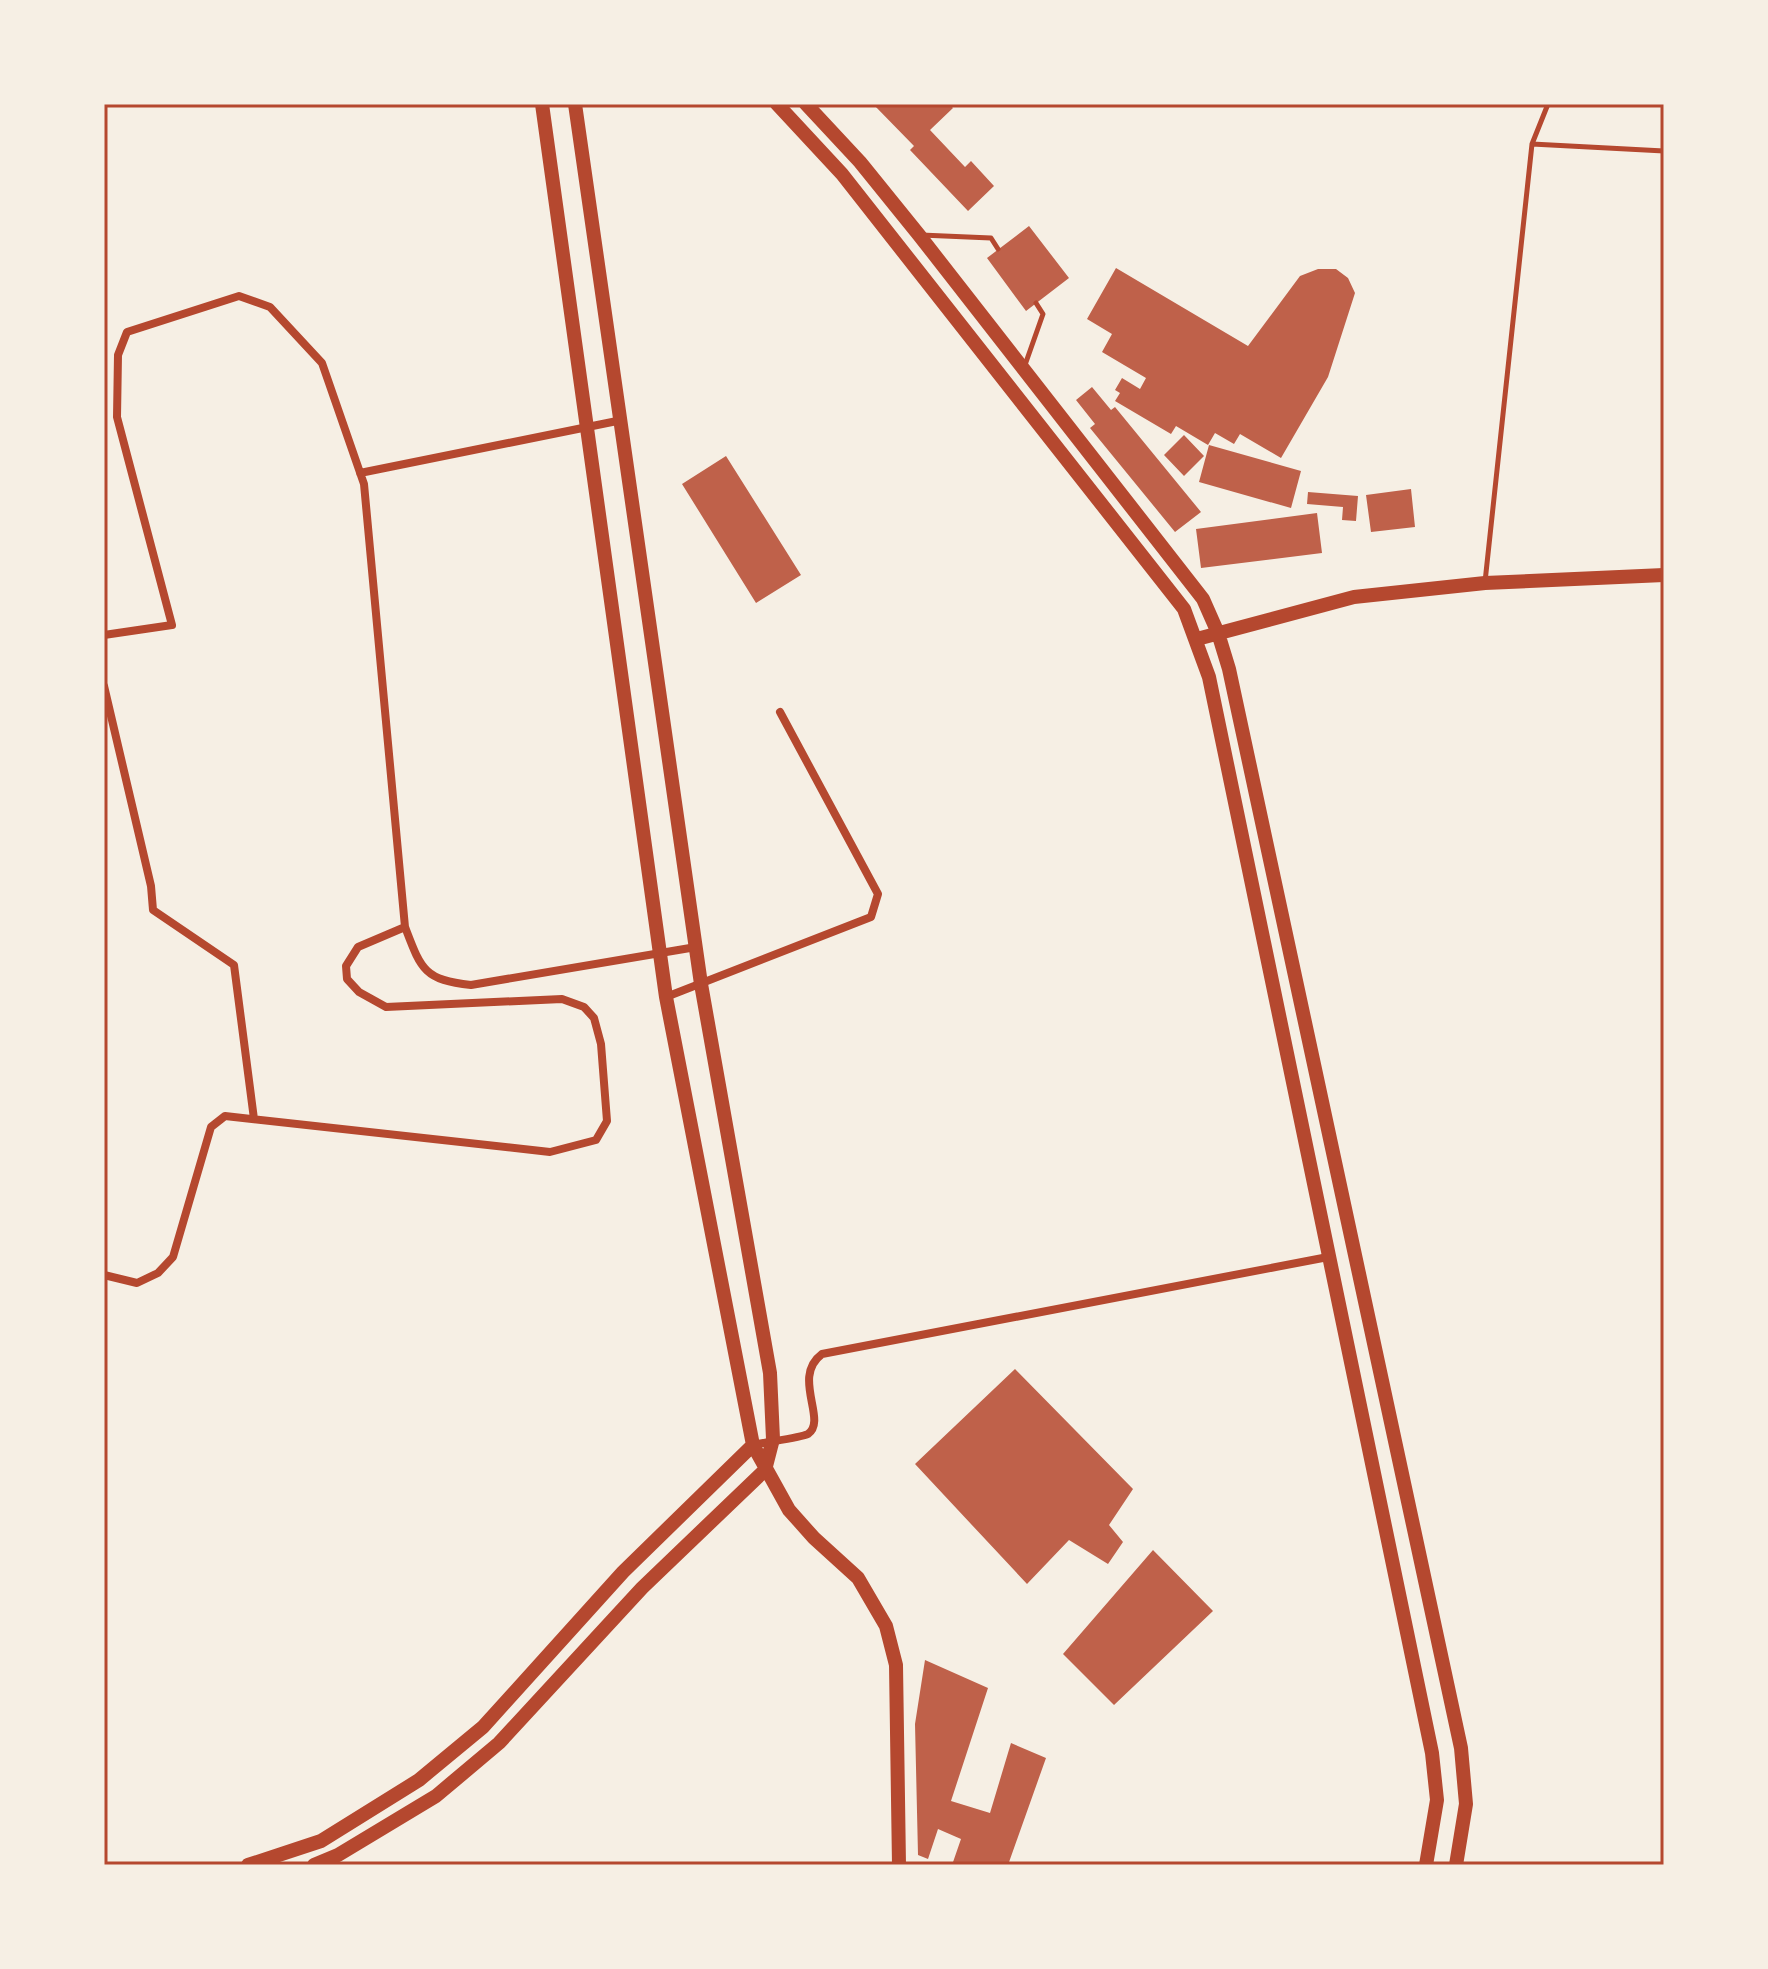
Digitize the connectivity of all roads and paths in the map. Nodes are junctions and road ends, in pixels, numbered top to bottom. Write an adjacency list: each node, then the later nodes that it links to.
1 (542, 104): 13 (street)
2 (575, 104): 12 (street)
3 (777, 104): 19 (street)
4 (806, 104): 8 (street)
5 (1548, 104): 6 (lane)
6 (1532, 144): 7 (lane); 16 (lane)
7 (1664, 151)
8 (919, 235): 9 (lane); 11 (street)
9 (998, 249)
10 (1036, 303): 11 (lane)
11 (1024, 369): 17 (street)
12 (622, 420): 13 (street); 23 (street)
13 (587, 427): 14 (street); 24 (street)
14 (360, 473): 18 (street); 22 (street)
15 (1664, 575): 16 (street)
16 (1485, 583): 17 (street)
17 (1218, 633): 19 (street); 37 (street)
18 (104, 635)
19 (1197, 639): 28 (street)
20 (104, 686): 27 (street)
21 (780, 712): 25 (street)
22 (405, 927): 24 (street); 27 (street)
23 (696, 947): 24 (street); 25 (street)
24 (660, 952): 26 (street)
25 (701, 984): 26 (street); 30 (street)
26 (666, 997): 31 (street)
27 (254, 1119): 29 (street)
28 (1328, 1257): 30 (street); 36 (street)
29 (104, 1275)
30 (773, 1439): 31 (street); 32 (street)
31 (753, 1445): 32 (street); 33 (street)
32 (765, 1470): 34 (street); 35 (street)
33 (248, 1865)
34 (314, 1865)
35 (899, 1865)
36 (1426, 1865)
37 (1456, 1865)

